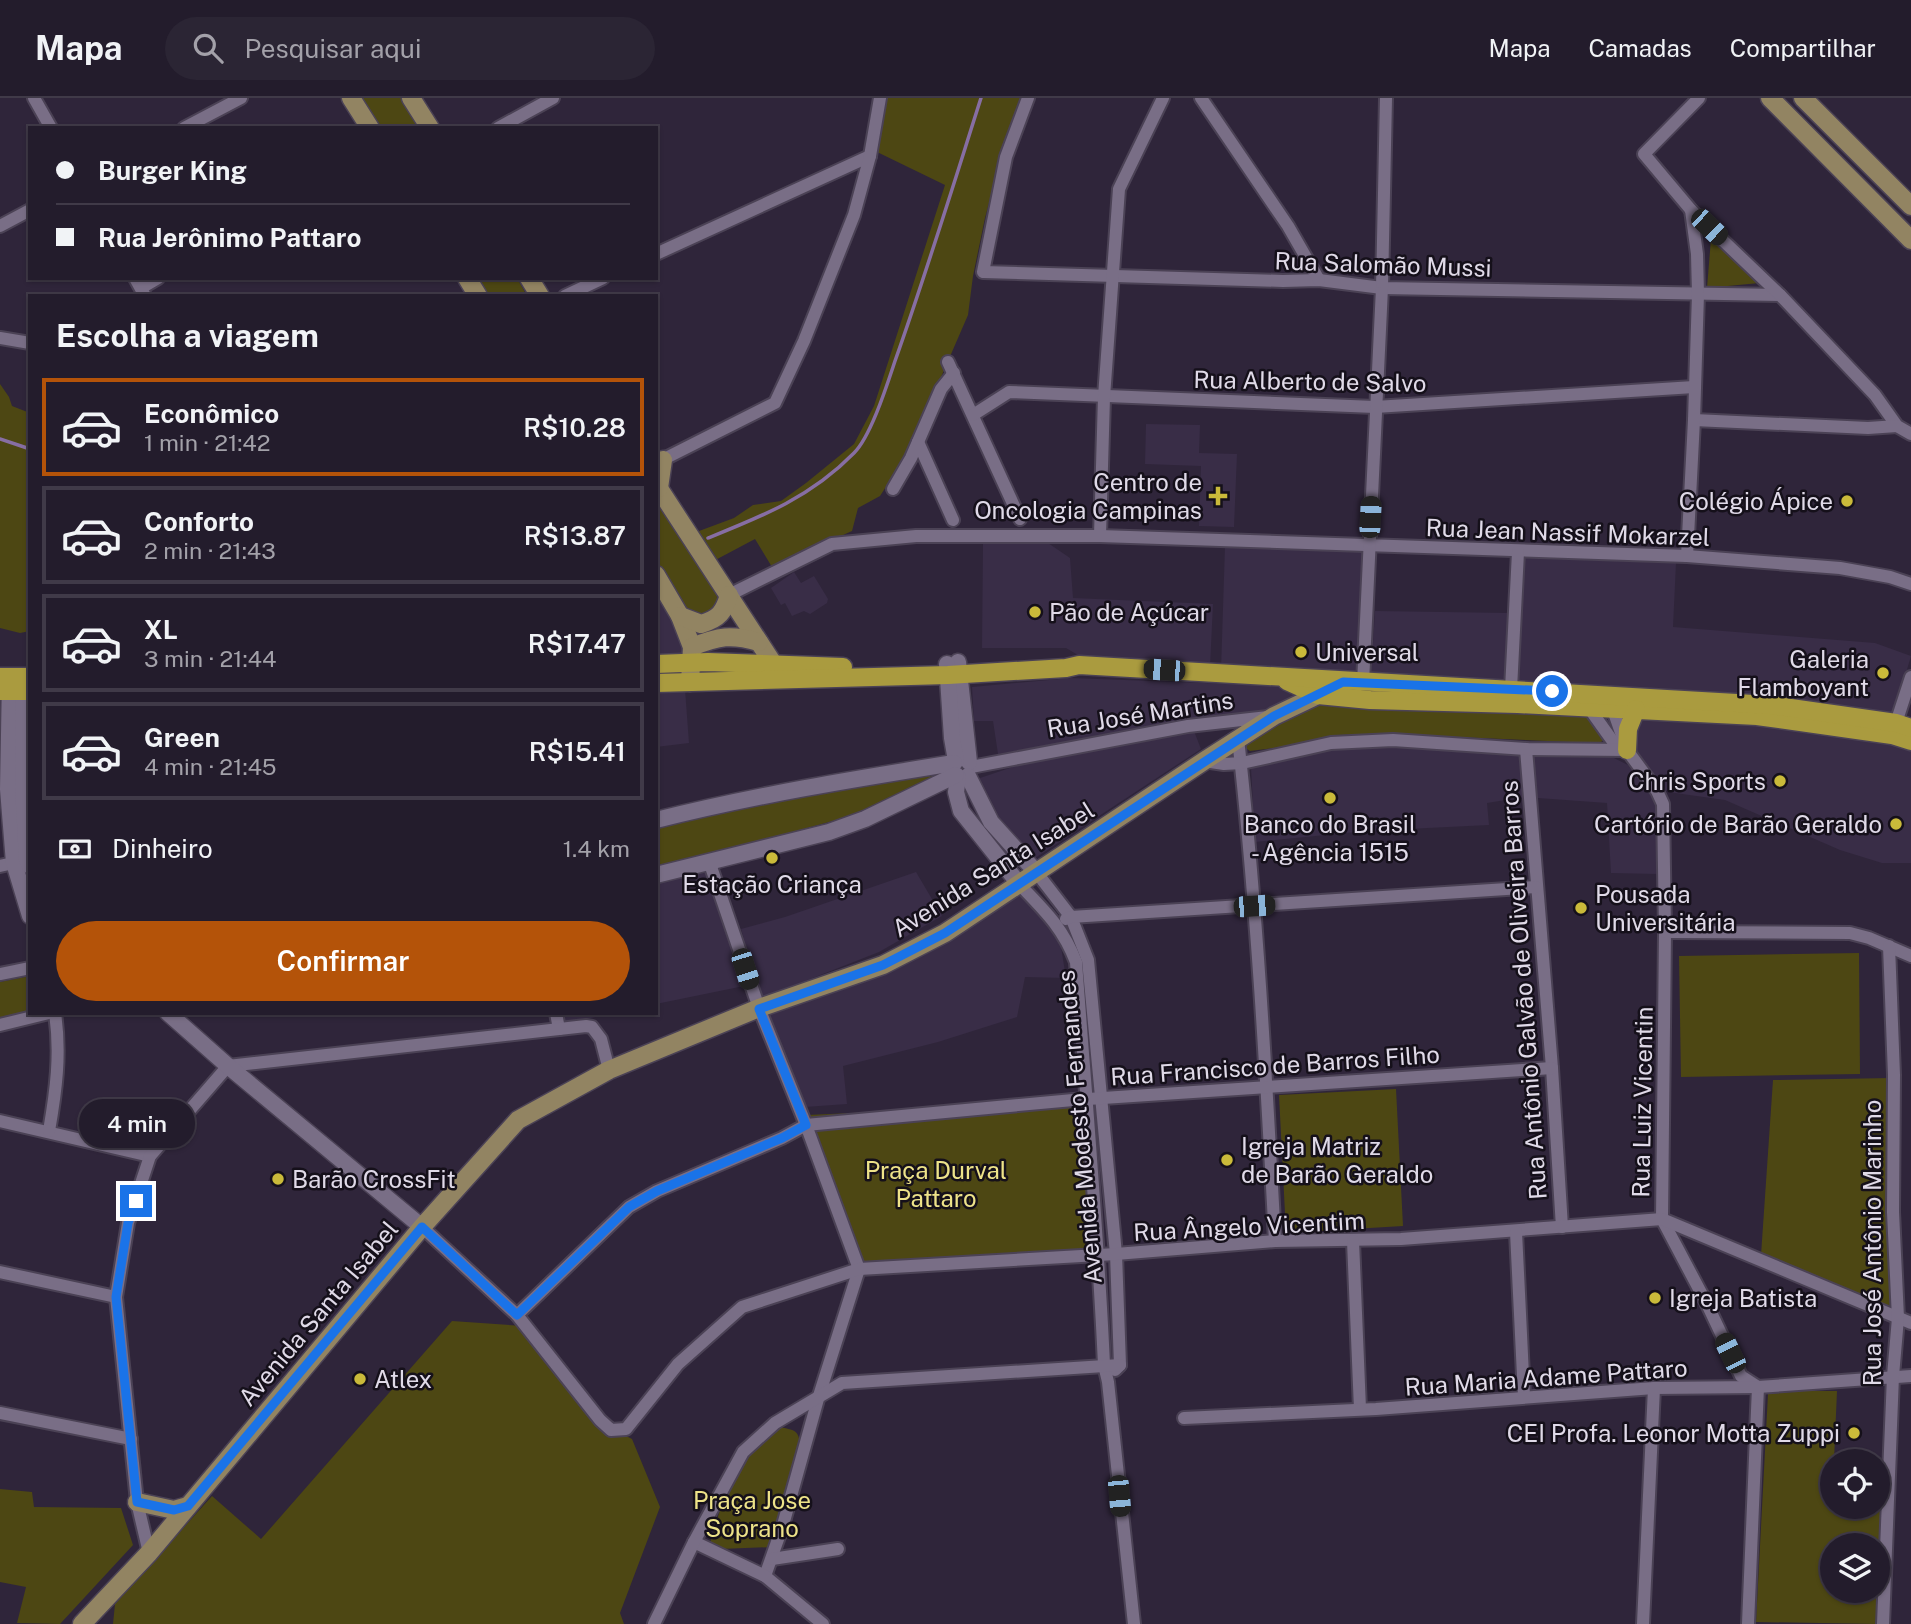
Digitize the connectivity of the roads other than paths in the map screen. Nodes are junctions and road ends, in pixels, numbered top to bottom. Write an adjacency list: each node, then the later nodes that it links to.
1 (34, 98): 14 (street)
2 (241, 98): 15 (street)
3 (351, 98): 16 (main road)
4 (411, 98): 17 (main road)
5 (553, 98): 18 (street)
6 (880, 98): 19 (street)
7 (1028, 98): 26 (street, Rua Salomão Mussi)
8 (1163, 98): 26 (street)
9 (1200, 98): 28 (street)
10 (1386, 98): 29 (street)
11 (1699, 98): 21 (street)
12 (1770, 98): 24 (main road)
13 (1803, 98): 20 (main road)
14 (50, 126)
15 (188, 126)
16 (369, 126)
17 (429, 126)
18 (502, 126)
19 (870, 156): 25 (street); 43 (street)
20 (1911, 206)
21 (1691, 210): 31 (street); 32 (street)
22 (28, 211): 23 (street)
23 (0, 226)
24 (1911, 240)
25 (658, 253)
26 (1112, 275): 28 (street, Rua Salomão Mussi); 36 (street)
27 (600, 280): 30 (street)
28 (1319, 280): 29 (street, Rua Salomão Mussi)
29 (1382, 288): 31 (street, Rua Salomão Mussi); 37 (street)
30 (569, 294)
31 (1698, 294): 32 (street, Rua Salomão Mussi); 35 (street)
32 (1780, 295): 40 (street)
33 (0, 338): 34 (street)
34 (28, 344)
35 (1694, 387): 37 (street, Rua Alberto de Salvo); 39 (street)
36 (1104, 397): 37 (street, Rua Alberto de Salvo); 38 (street, Rua Alberto de Salvo); 48 (street)
37 (1375, 407): 49 (street)
38 (973, 415): 42 (street); 46 (street)
39 (1694, 420): 40 (street); 51 (street)
40 (1897, 426): 41 (street)
41 (1911, 434)
42 (918, 442): 45 (street); 47 (street)
43 (659, 462): 44 (main road)
44 (658, 486): 54 (main road)
45 (893, 489)
46 (1020, 519)
47 (953, 520)
48 (1100, 536): 49 (street, Rua Jean Nassif Mokarzel); 54 (street, Rua Jean Nassif Mokarzel)
49 (1369, 545): 50 (street, Rua Jean Nassif Mokarzel); 67 (street)
50 (1517, 552): 51 (street, Rua Jean Nassif Mokarzel); 69 (street)
51 (1687, 556): 53 (street, Rua Jean Nassif Mokarzel)
52 (658, 578): 55 (main road)
53 (1911, 583)
54 (729, 595): 55 (main road); 56 (main road)
55 (681, 616): 57 (main road)
56 (766, 653): 57 (main road); 59 (main road); 60 (main road)
57 (692, 655): 58 (main road); 59 (main road); 63 (main road)
58 (658, 664)
59 (751, 665): 64 (main road)
60 (953, 668): 61 (main road); 64 (main road); 82 (street, Avenida Modesto Fernandes)
61 (1279, 677): 65 (main road); 70 (main road)
62 (1911, 677): 75 (street)
63 (690, 682): 64 (main road); 66 (main road)
64 (731, 682)
65 (1343, 682): 67 (main road); 70 (main road)
66 (658, 683)
67 (1363, 683): 69 (main road)
68 (16, 684): 83 (street)
69 (1511, 690): 71 (main road)
70 (1318, 695): 72 (main road); 74 (main road, Avenida Santa Isabel)
71 (1610, 701): 72 (main road); 73 (main road); 75 (main road); 79 (street, Rua Luiz Vicentin)
72 (1589, 708): 79 (street)
73 (1636, 709): 77 (main road); 79 (main road)
74 (1274, 716): 76 (main road, Avenida Santa Isabel); 82 (street, Rua José Martins)
75 (1903, 725)
76 (1238, 739): 80 (main road, Avenida Santa Isabel); 81 (street)
77 (1911, 741)
78 (1526, 749): 79 (street); 81 (street); 90 (street, Rua Antônio Galvão de Oliveira Barros)
79 (1627, 750): 95 (street, Rua Luiz Vicentin)
80 (1204, 761): 81 (street); 87 (main road, Avenida Santa Isabel)
81 (1242, 763): 92 (street)
82 (962, 769): 84 (street); 85 (street, Rua José Martins); 87 (street, Avenida Modesto Fernandes); 89 (street, Avenida Modesto Fernandes)
83 (15, 788): 86 (street)
84 (658, 820)
85 (709, 861): 88 (street, Rua José Martins); 100 (street)
86 (20, 863): 91 (street)
87 (1037, 873): 89 (main road, Avenida Santa Isabel); 93 (street, Avenida Modesto Fernandes)
88 (658, 874)
89 (1020, 885): 94 (street, Avenida Modesto Fernandes); 100 (main road, Avenida Santa Isabel)
90 (1536, 887): 92 (street); 108 (street, Rua Antônio Galvão de Oliveira Barros)
91 (28, 905)
92 (1254, 906): 93 (street); 110 (street)
93 (1071, 917): 94 (street); 111 (street, Avenida Modesto Fernandes)
94 (1057, 923): 112 (street, Avenida Modesto Fernandes)
95 (1665, 932): 96 (street); 117 (street, Rua Luiz Vicentin)
96 (1889, 946): 97 (street); 129 (street, Rua José Antônio Marinho)
97 (1911, 956)
98 (28, 968): 99 (street)
99 (0, 974)
100 (759, 1009): 109 (main road, Avenida Santa Isabel); 114 (street)
101 (41, 1015): 105 (street)
102 (55, 1015): 115 (street)
103 (170, 1015): 107 (street)
104 (556, 1015): 106 (street)
105 (0, 1025)
106 (558, 1029): 107 (street); 109 (street)
107 (228, 1066): 116 (street); 118 (street)
108 (1552, 1068): 110 (street, Rua Francisco de Barros Filho); 119 (street, Rua Antônio Galvão de Oliveira Barros)
109 (609, 1070): 118 (main road, Avenida Santa Isabel)
110 (1267, 1086): 111 (street, Rua Francisco de Barros Filho); 121 (street)
111 (1103, 1098): 112 (street, Rua Francisco de Barros Filho); 123 (street, Avenida Modesto Fernandes)
112 (1085, 1099): 114 (street, Rua Francisco de Barros Filho); 124 (street, Avenida Modesto Fernandes)
113 (0, 1121): 115 (street)
114 (806, 1125): 125 (street); 128 (street, Rua Francisco de Barros Filho)
115 (49, 1131): 116 (street)
116 (150, 1156): 127 (street)
117 (1662, 1219): 119 (street, Rua Ângelo Vicentim); 129 (street, Rua Ângelo Vicentim); 137 (street, Rua Luiz Vicentin)
118 (422, 1227): 128 (street); 145 (main road, Avenida Santa Isabel)
119 (1562, 1227): 120 (street, Rua Ângelo Vicentim)
120 (1516, 1231): 122 (street, Rua Ângelo Vicentim); 138 (street)
121 (1275, 1241): 122 (street, Rua Ângelo Vicentim); 123 (street, Rua Ângelo Vicentim)
122 (1353, 1241): 140 (street)
123 (1116, 1254): 124 (street, Rua Ângelo Vicentim); 132 (street, Avenida Modesto Fernandes)
124 (1100, 1255): 125 (street, Rua Ângelo Vicentim); 131 (street, Avenida Modesto Fernandes)
125 (859, 1269): 128 (street, Rua Ângelo Vicentim); 139 (street)
126 (0, 1272): 127 (street)
127 (116, 1297): 143 (street)
128 (517, 1315)
129 (1898, 1318): 130 (street, Rua Ângelo Vicentim); 133 (street, Rua José Antônio Marinho)
130 (1911, 1323)
131 (1104, 1365): 132 (street); 135 (street, Avenida Modesto Fernandes); 139 (street)
132 (1120, 1365): 135 (street)
133 (1893, 1376): 134 (street, Rua Maria Adame Pattaro); 137 (street, Rua Maria Adame Pattaro); 157 (street, Rua José Antônio Marinho)
134 (1911, 1376)
135 (1108, 1382): 154 (street, Avenida Modesto Fernandes)
136 (1654, 1388): 137 (street, Rua Maria Adame Pattaro); 138 (street, Rua Maria Adame Pattaro); 155 (street)
137 (1758, 1388): 156 (street)
138 (1524, 1396): 140 (street, Rua Maria Adame Pattaro)
139 (818, 1399): 146 (street); 149 (street)
140 (1360, 1409): 142 (street, Rua Maria Adame Pattaro)
141 (0, 1413): 143 (street)
142 (1184, 1418)
143 (131, 1439): 144 (street)
144 (137, 1502): 145 (main road); 148 (street)
145 (188, 1506): 148 (main road, Avenida Santa Isabel)
146 (694, 1542): 150 (street); 152 (street)
147 (838, 1549): 149 (street)
148 (149, 1553): 151 (main road, Avenida Santa Isabel)
149 (772, 1559): 150 (street)
150 (765, 1576): 153 (street)
151 (82, 1624)
152 (654, 1624)
153 (823, 1624)
154 (1134, 1624)
155 (1643, 1624)
156 (1748, 1624)
157 (1883, 1624)

